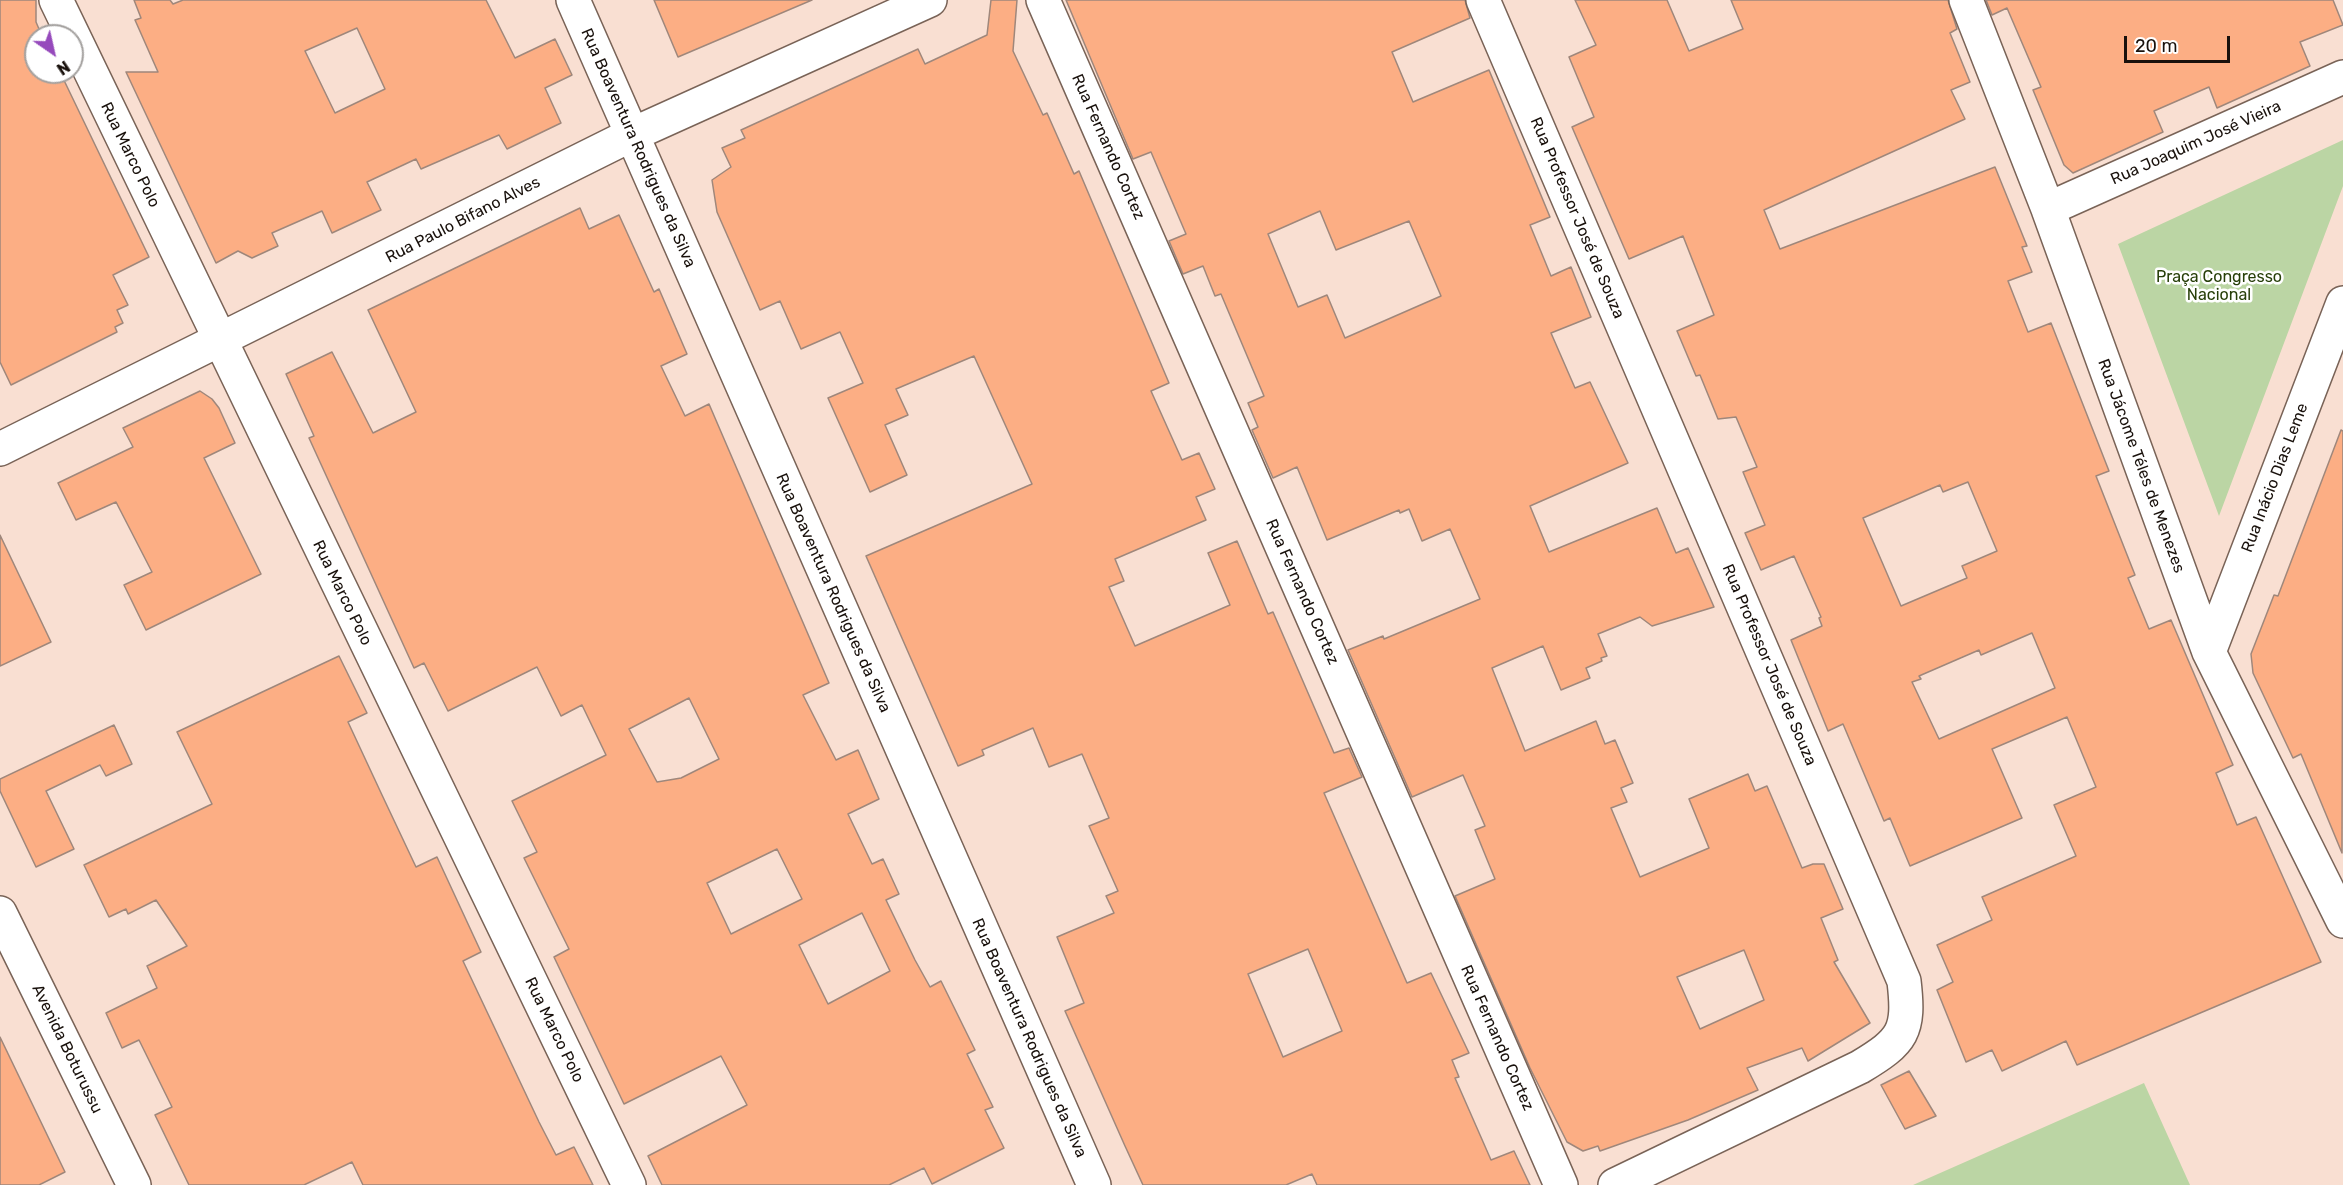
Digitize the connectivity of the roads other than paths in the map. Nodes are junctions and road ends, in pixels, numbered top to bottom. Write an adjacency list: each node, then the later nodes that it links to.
1 (56, 0): 11 (street, Rua Marco Polo)
2 (573, 0): 8 (street, Rua Boaventura Rodrigues da Silva)
3 (930, 0): 8 (street, Rua Paulo Bifano Alves)
4 (1043, 0): 19 (street, Rua Fernando Cortez)
5 (1483, 0): 20 (street, Rua Professor José de Souza)
6 (1966, 0): 9 (street, Rua Jácome Téles de Menezes)
7 (2343, 77): 9 (street, Rua Joaquim José Vieira)
8 (631, 135): 11 (street, Rua Paulo Bifano Alves); 18 (street, Rua Boaventura Rodrigues da Silva)
9 (2048, 209): 13 (street, Rua Jácome Téles de Menezes)
10 (2343, 303): 13 (street, Rua Inácio Dias Leme)
11 (220, 342): 12 (street, Rua Paulo Bifano Alves); 17 (street, Rua Marco Polo)
12 (0, 449)
13 (2209, 652): 15 (street, Rua Jácome Téles de Menezes)
14 (0, 913): 16 (street, Avenida Boturussu)
15 (2343, 921)
16 (134, 1185)
17 (628, 1185)
18 (1094, 1185)
19 (1561, 1185)
20 (1615, 1185)

